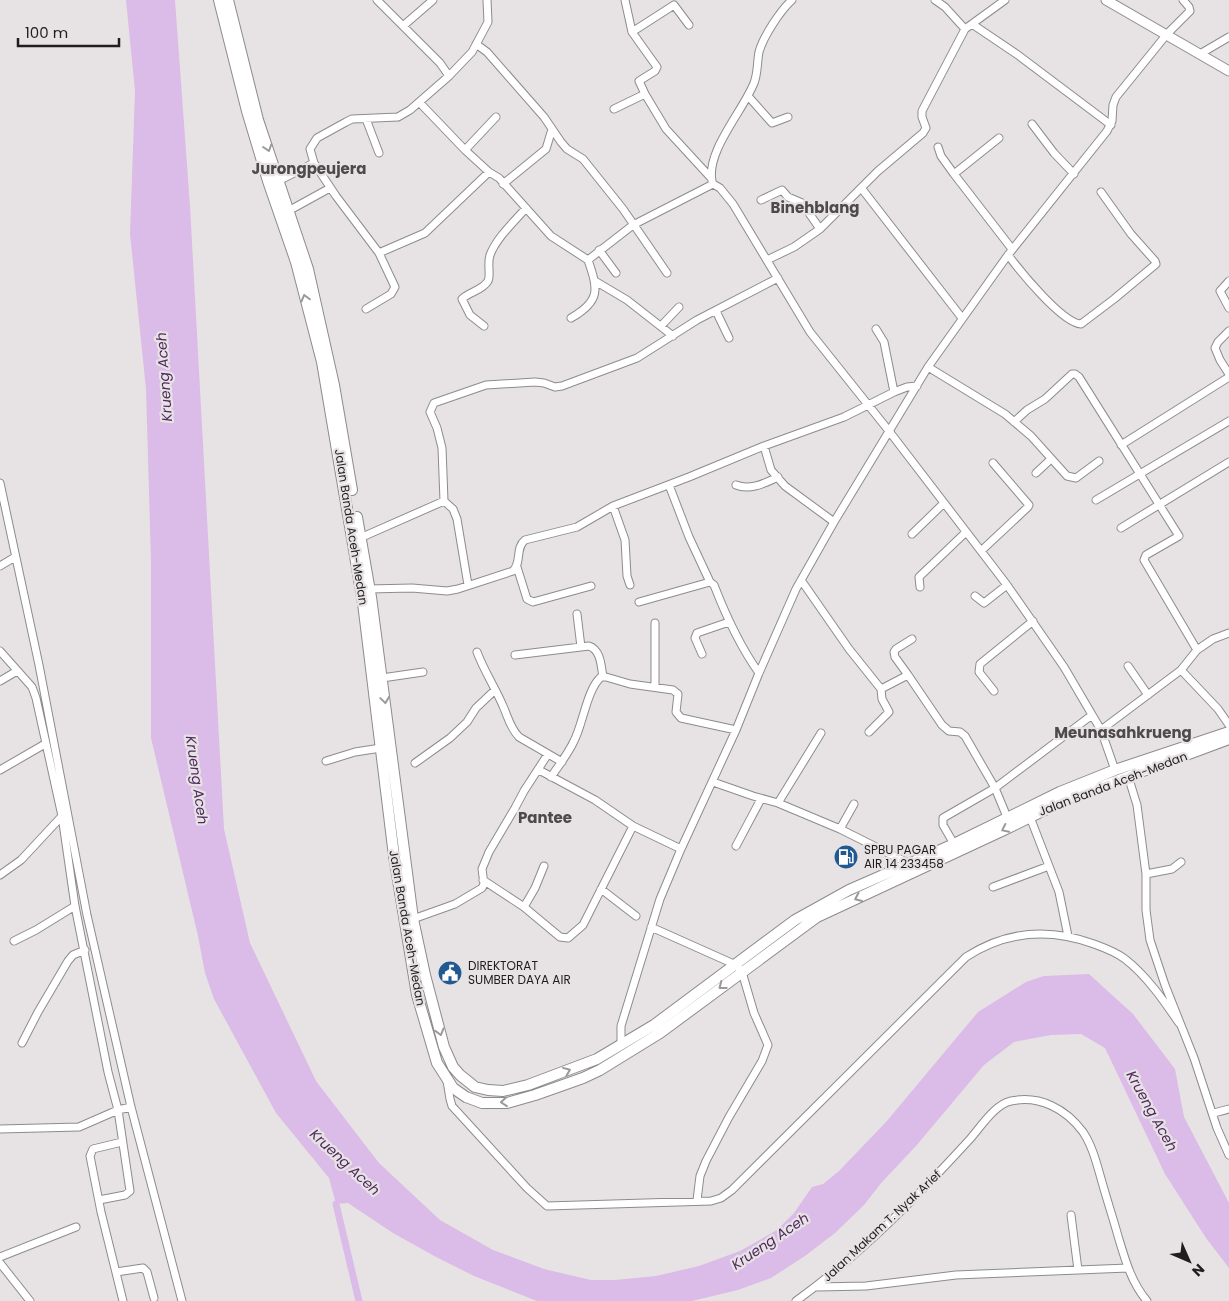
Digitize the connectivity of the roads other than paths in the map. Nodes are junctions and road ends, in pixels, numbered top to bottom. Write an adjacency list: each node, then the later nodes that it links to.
1 (219, 0): 23 (highway, Jalan Banda Aceh-Medan)
2 (228, 0): 23 (highway, Jalan Banda Aceh-Medan)
3 (377, 0): 14 (street)
4 (433, 0): 14 (street)
5 (487, 0): 19 (street)
6 (626, 0): 16 (street)
7 (792, 0): 25 (street)
8 (935, 0): 15 (street)
9 (1005, 0): 12 (street)
10 (1106, 0): 17 (main road)
11 (1183, 0): 17 (street)
12 (972, 24): 15 (street); 32 (street)
13 (689, 25): 16 (street)
14 (404, 26): 22 (street)
15 (965, 28): 46 (street)
16 (632, 32): 24 (street)
17 (1167, 34): 20 (main road); 32 (street)
18 (1229, 37): 20 (street)
19 (476, 44): 22 (street); 33 (street)
20 (1200, 54): 21 (main road)
21 (1229, 71)
22 (450, 76): 26 (street)
23 (243, 77): 42 (highway, Jalan Banda Aceh-Medan, one-way to 42); 154 (highway, Jalan Banda Aceh-Medan, one-way to 23)
24 (645, 94): 27 (street); 43 (street)
25 (748, 96): 29 (street); 43 (street)
26 (419, 102): 30 (street); 36 (street)
27 (614, 109)
28 (496, 117): 36 (street)
29 (788, 117)
30 (366, 119): 37 (street); 38 (street)
31 (1032, 124): 41 (street)
32 (1111, 125): 41 (street)
33 (552, 130): 44 (street); 51 (street)
34 (999, 138): 40 (street)
35 (938, 147): 40 (street)
36 (464, 150): 39 (street)
37 (380, 152)
38 (314, 163): 42 (street); 45 (street)
39 (489, 172): 44 (street); 55 (street)
40 (954, 174): 54 (street)
41 (1074, 174): 54 (street)
42 (278, 180): 50 (highway, Jalan Banda Aceh-Medan)
43 (712, 181): 51 (street); 57 (street)
44 (503, 184): 49 (street)
45 (330, 188): 50 (street); 55 (street)
46 (862, 189): 52 (street); 68 (street)
47 (1101, 192): 54 (street)
48 (761, 200): 52 (street)
49 (526, 208): 56 (street); 69 (street)
50 (290, 210): 104 (highway, Jalan Banda Aceh-Medan)
51 (633, 225): 53 (street); 59 (street)
52 (820, 229): 57 (street)
53 (599, 250): 56 (street); 58 (street)
54 (1010, 252): 68 (street)
55 (379, 253): 65 (street)
56 (588, 260): 61 (street)
57 (767, 260): 60 (street)
58 (616, 273)
59 (667, 273)
60 (778, 278): 66 (street); 79 (street)
61 (595, 281): 67 (street); 70 (street)
62 (1229, 281): 64 (street)
63 (678, 307): 70 (street)
64 (1229, 308)
65 (366, 309)
66 (716, 312): 73 (street); 74 (street)
67 (571, 318)
68 (962, 318): 75 (street)
69 (484, 326)
70 (661, 326): 73 (street)
71 (876, 329): 78 (street)
72 (1229, 331): 76 (street)
73 (673, 336): 96 (street)
74 (729, 338)
75 (928, 367): 77 (street); 81 (street)
76 (1229, 375): 83 (street)
77 (917, 386): 78 (street); 82 (street)
78 (894, 392): 79 (street)
79 (868, 405): 82 (street); 84 (street)
80 (1229, 421): 90 (street)
81 (1014, 422): 83 (street); 85 (street)
82 (889, 431): 97 (street); 100 (street)
83 (1121, 445): 90 (street)
84 (764, 446): 91 (street); 93 (street)
85 (1051, 459): 86 (street); 89 (street)
86 (1099, 461)
87 (1229, 462): 98 (street)
88 (993, 463): 105 (street)
89 (1036, 473)
90 (1140, 473): 95 (street); 98 (street)
91 (778, 477): 94 (street); 100 (street)
92 (0, 483): 106 (street)
93 (668, 485): 99 (street); 110 (street)
94 (736, 486)
95 (1096, 500)
96 (444, 501): 104 (street); 111 (street)
97 (944, 503): 102 (street); 103 (street)
98 (1159, 504): 101 (street); 126 (street)
99 (613, 506): 108 (street); 112 (street)
100 (834, 522): 109 (street)
101 (1121, 528)
102 (966, 532): 105 (street); 115 (street)
103 (912, 534)
104 (360, 538): 116 (highway, Jalan Banda Aceh-Medan)
105 (981, 551): 113 (street)
106 (16, 558): 107 (street); 199 (street)
107 (0, 566)
108 (517, 568): 111 (street); 114 (street)
109 (801, 580): 135 (street); 141 (street)
110 (710, 582): 118 (street); 121 (street)
111 (468, 585): 116 (street)
112 (630, 585)
113 (1007, 585): 117 (street); 120 (street)
114 (591, 586)
115 (920, 587)
116 (369, 589): 138 (highway, Jalan Banda Aceh-Medan)
117 (975, 596)
118 (639, 602)
119 (577, 614): 125 (street)
120 (1033, 621): 143 (street); 145 (street)
121 (729, 622): 129 (street); 135 (street)
122 (654, 623): 140 (street)
123 (1229, 633): 126 (street)
124 (912, 639): 136 (street)
125 (581, 647): 130 (street); 137 (street)
126 (1197, 650): 132 (street)
127 (0, 651): 133 (street)
128 (477, 652): 142 (street)
129 (702, 654)
130 (515, 655)
131 (1128, 666): 144 (street)
132 (1182, 670): 144 (street); 146 (street)
133 (17, 671): 139 (street); 153 (street)
134 (423, 672): 138 (street)
135 (759, 673): 147 (street)
136 (908, 675): 141 (street); 165 (street)
137 (603, 677): 140 (street); 157 (street)
138 (382, 678): 154 (highway, Jalan Banda Aceh-Medan, one-way to 154)
139 (0, 682)
140 (655, 686): 147 (street)
141 (881, 689): 149 (street)
142 (495, 690): 155 (street); 158 (street)
143 (994, 691)
144 (1148, 695): 148 (street)
145 (1092, 715): 148 (street); 165 (street)
146 (1229, 725)
147 (736, 730): 164 (street)
148 (1101, 730): 161 (street)
149 (869, 732)
150 (1229, 732): 161 (highway, Jalan Banda Aceh-Medan)
151 (820, 734): 167 (street)
152 (1229, 739): 162 (highway, Jalan Banda Aceh-Medan)
153 (45, 744): 159 (street); 169 (street)
154 (386, 747): 156 (street); 189 (highway, Jalan Banda Aceh-Medan); 198 (highway, Jalan Banda Aceh-Medan)
155 (548, 754): 157 (street); 160 (street)
156 (326, 761)
157 (562, 762): 163 (street)
158 (415, 763)
159 (0, 770)
160 (539, 770): 163 (street); 183 (street)
161 (1114, 770): 171 (highway, Jalan Banda Aceh-Medan)
162 (1128, 776): 170 (highway, Jalan Banda Aceh-Medan); 181 (street)
163 (551, 777): 172 (street)
164 (713, 782): 166 (street); 175 (street)
165 (995, 788): 171 (street); 176 (street)
166 (761, 799): 167 (street); 174 (street)
167 (778, 803): 173 (street)
168 (854, 804): 173 (street)
169 (62, 816): 182 (street); 186 (street)
170 (1030, 817): 176 (highway, Jalan Banda Aceh-Medan, one-way to 176); 180 (street)
171 (1007, 818): 176 (highway, Jalan Banda Aceh-Medan)
172 (633, 826): 175 (street); 185 (street)
173 (840, 829): 178 (street)
174 (736, 846)
175 (681, 848): 190 (street)
176 (956, 848): 178 (highway, Jalan Banda Aceh-Medan); 194 (highway, Jalan Banda Aceh-Medan, one-way to 194)
177 (1181, 862): 181 (street)
178 (908, 863): 194 (highway, Jalan Banda Aceh-Medan)
179 (544, 866): 187 (street)
180 (1049, 866): 184 (street); 191 (street)
181 (1146, 874): 195 (street)
182 (0, 875)
183 (483, 880): 187 (street); 189 (street)
184 (993, 887)
185 (601, 890): 187 (street); 188 (street)
186 (76, 906): 192 (street); 193 (street)
187 (524, 907)
188 (636, 916)
189 (413, 920): 197 (highway, Jalan Banda Aceh-Medan, one-way to 197)
190 (651, 927): 194 (street); 197 (street)
191 (1068, 936): 195 (street); 207 (street)
192 (14, 941)
193 (84, 950): 196 (street); 201 (street)
194 (739, 968): 197 (highway, Jalan Banda Aceh-Medan); 198 (highway, Jalan Banda Aceh-Medan, one-way to 198); 207 (street)
195 (1179, 1024): 202 (street)
196 (22, 1043)
197 (621, 1044)
198 (447, 1080): 207 (street)
199 (131, 1107): 201 (street); 219 (street)
200 (1229, 1109): 202 (street)
201 (118, 1110): 203 (street); 204 (street)
202 (1214, 1113): 205 (street)
203 (0, 1129)
204 (122, 1142): 206 (street); 206 (street)
205 (1229, 1155)
206 (99, 1200): 214 (street)
207 (697, 1200)
208 (1071, 1215): 213 (street)
209 (76, 1227): 210 (street)
210 (0, 1257)
211 (0, 1263): 217 (street)
212 (1128, 1268): 213 (street); 215 (street, Jalan Makam T. Nyak Arief); 221 (street, Jalan Makam T. Nyak Arief)
213 (1078, 1270): 215 (street)
214 (116, 1272): 216 (street); 218 (street)
215 (816, 1287): 220 (street, Jalan Makam T. Nyak Arief)
216 (154, 1298)
217 (30, 1301)
218 (124, 1301)
219 (182, 1301)
220 (796, 1301)
221 (1147, 1301)

